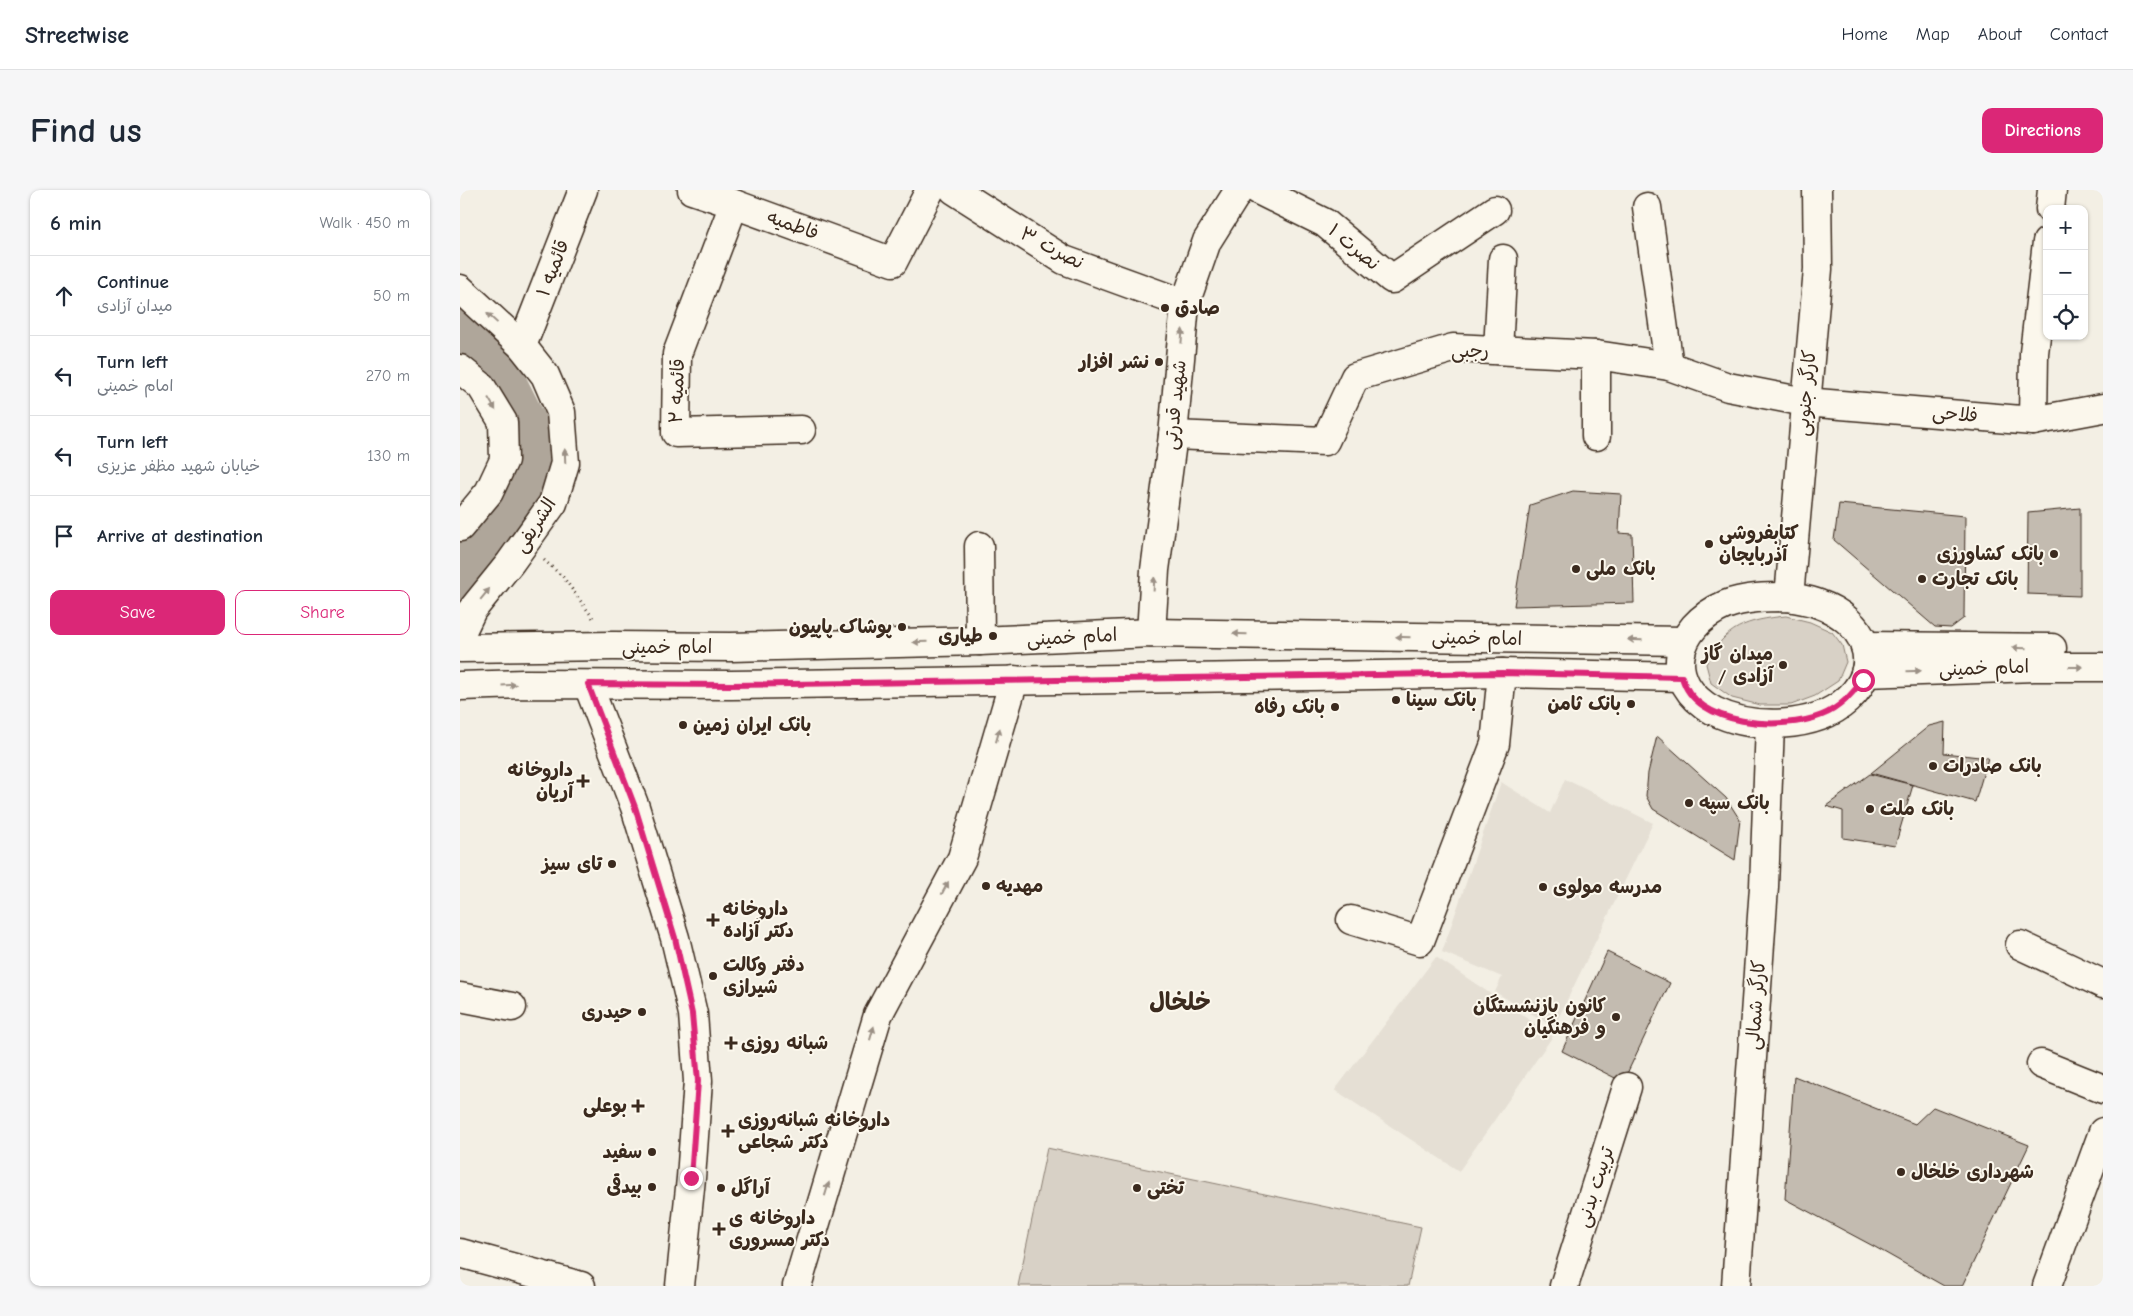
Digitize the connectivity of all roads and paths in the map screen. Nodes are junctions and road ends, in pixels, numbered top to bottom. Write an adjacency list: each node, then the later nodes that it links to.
1 (583, 190): 17 (street, قائمیه ۱)
2 (692, 190): 9 (street, فاطمیه)
3 (930, 190): 9 (street, فاطمیه)
4 (954, 190): 16 (street, نصرت ۳)
5 (1239, 190): 16 (street, شهید قدرتی)
6 (1258, 190): 12 (street, نصرت ۱)
7 (1817, 190): 22 (street, کارگر جنوبی)
8 (2052, 190): 10 (street)
9 (734, 204): 25 (street, قائمیه ۲)
10 (2050, 205)
11 (1647, 207): 20 (street)
12 (1495, 210)
13 (2046, 250): 24 (street)
14 (1502, 260): 18 (street)
15 (460, 288): 17 (street, الشریفی, one-way to 15)
16 (1185, 304): 26 (street, شهید قدرتی, one-way to 16)
17 (522, 346): 29 (street, الشریفی, one-way to 17)
18 (1498, 350): 19 (street, رجبی); 26 (street, رجبی)
19 (1596, 355): 20 (street, رجبی); 27 (street)
20 (1669, 366): 22 (street, رجبی)
21 (460, 369): 28 (street, one-way to 28)
22 (1805, 402): 24 (street, فلاحی); 31 (street, کارگر جنوبی)
23 (2103, 408): 24 (street, فلاحی)
24 (2034, 421)
25 (801, 430)
26 (1173, 434): 32 (street, شهید قدرتی, one-way to 26)
27 (1596, 436)
28 (460, 527)
29 (525, 542): 33 (street, الشریفی, one-way to 29); 36 (path)
30 (979, 546): 34 (street)
31 (1789, 597): 35 (street); 39 (street)
32 (1151, 633): 34 (street, امام خمینی); 35 (street, امام خمینی, one-way to 32)
33 (460, 635)
34 (980, 641): 36 (street, امام خمینی, one-way to 36)
35 (1684, 641): 42 (street)
36 (613, 646): 37 (street, امام خمینی)
37 (460, 648)
38 (2103, 649): 39 (street, one-way to 39)
39 (1865, 660): 40 (street, امام خمینی, one-way to 40); 46 (street)
40 (2103, 667)
41 (1502, 673): 42 (street, امام خمینی); 43 (street, امام خمینی); 47 (street)
42 (1682, 677): 46 (street)
43 (1014, 680): 44 (street, امام خمینی); 59 (street, one-way to 43)
44 (588, 684): 45 (street, امام خمینی, one-way to 44); 58 (street)
45 (460, 686)
46 (1770, 724): 61 (street, کارگر شمالی)
47 (1351, 920)
48 (2020, 945): 49 (street)
49 (2103, 984)
50 (460, 997): 51 (street)
51 (512, 1008)
52 (2041, 1064): 54 (street)
53 (1627, 1087): 60 (street, تربیت بدنی)
54 (2103, 1089)
55 (2103, 1132): 62 (street)
56 (460, 1254): 57 (street)
57 (581, 1286)
58 (680, 1286)
59 (797, 1286)
60 (1564, 1286)
61 (1736, 1286)
62 (2046, 1286)

